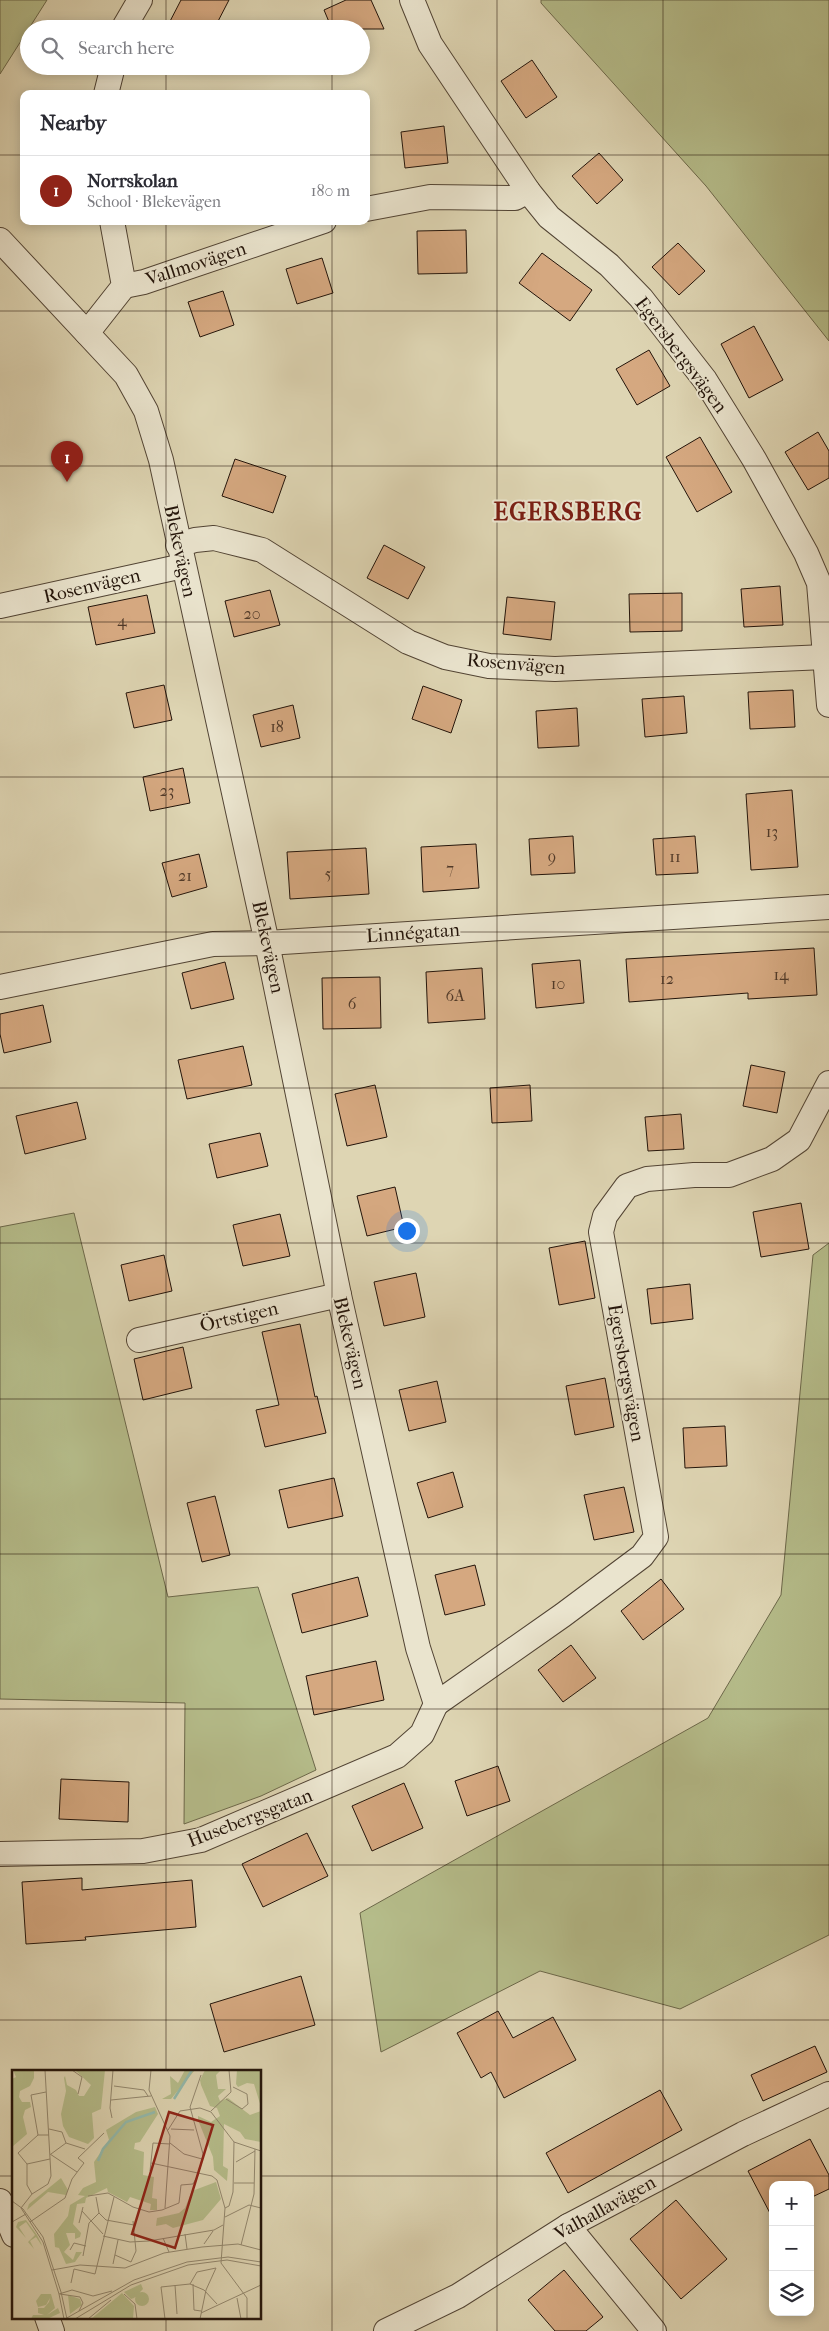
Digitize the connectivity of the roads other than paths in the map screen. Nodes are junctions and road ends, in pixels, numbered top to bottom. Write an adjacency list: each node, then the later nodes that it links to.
1 (140, 0): 3 (street)
2 (412, 0): 6 (street, Egersbergsvägen)
3 (128, 20)
4 (111, 75): 5 (street)
5 (107, 90)
6 (528, 191): 7 (street); 15 (street, Egersbergsvägen)
7 (370, 208)
8 (113, 225): 11 (street)
9 (312, 225): 11 (street, Vallmovägen)
10 (0, 240): 12 (street, Blekevägen)
11 (124, 286): 12 (street)
12 (87, 333): 13 (street, Blekevägen)
13 (181, 555): 14 (street, Rosenvägen); 15 (street, Rosenvägen); 18 (street, Blekevägen)
14 (0, 606)
15 (825, 657): 16 (street, Egersbergsvägen)
16 (829, 705)
17 (829, 906): 18 (street, Linnégatan)
18 (268, 942): 19 (street, Linnégatan); 21 (street, Blekevägen)
19 (0, 987)
20 (829, 1084): 23 (street, Egersbergsvägen)
21 (339, 1294): 22 (street, Örtstigen); 23 (street, Blekevägen)
22 (139, 1340)
23 (436, 1704): 24 (street, Husebergsgatan)
24 (0, 1854)
25 (829, 2094): 27 (street, Valhallavägen)
26 (0, 2201): 28 (street)
27 (568, 2226): 31 (street, Valhallavägen); 32 (street)
28 (12, 2231)
29 (47, 2318): 30 (street)
30 (52, 2331)
31 (386, 2331)
32 (654, 2331)

